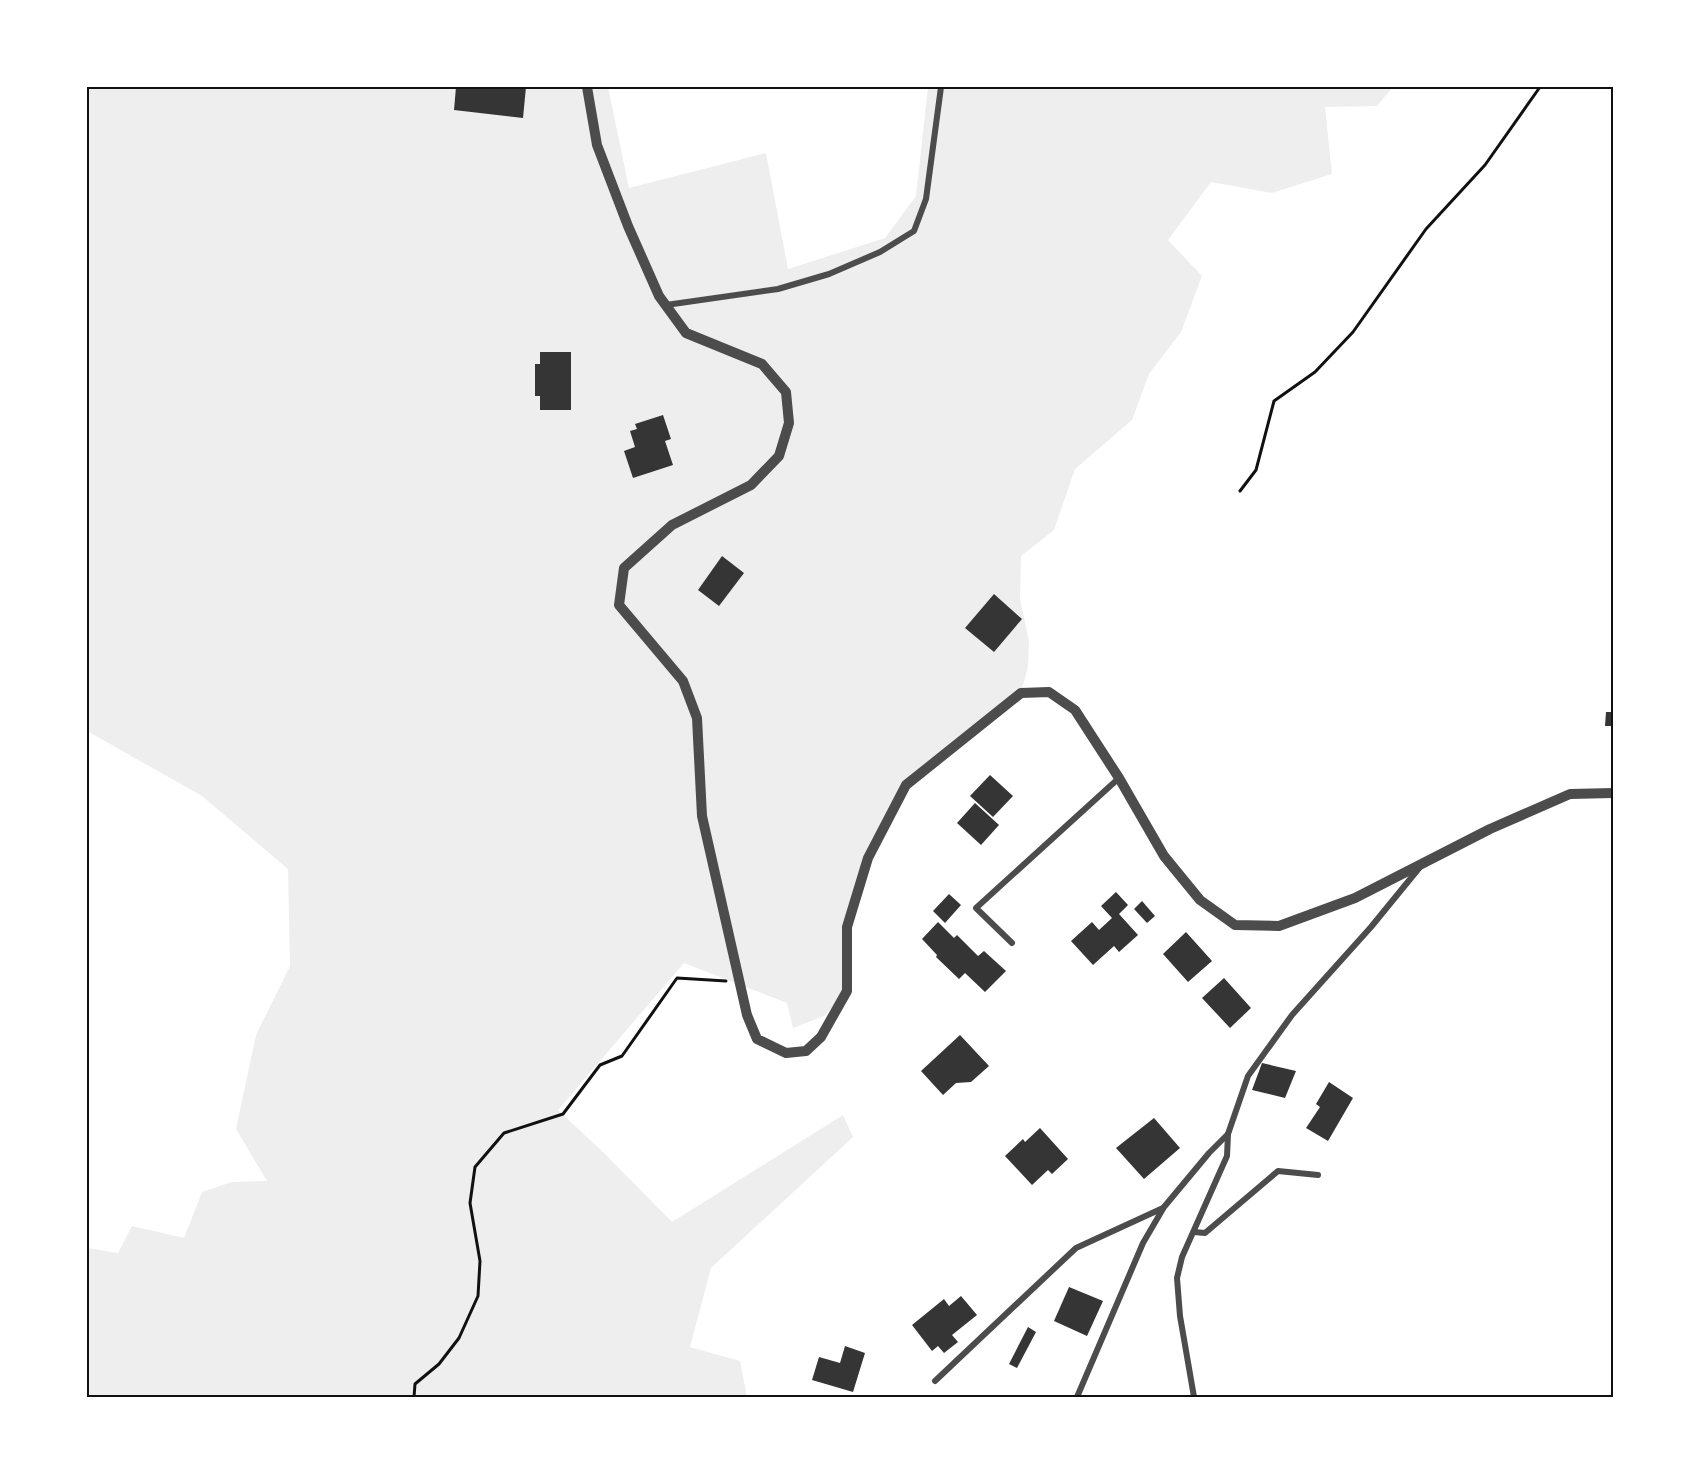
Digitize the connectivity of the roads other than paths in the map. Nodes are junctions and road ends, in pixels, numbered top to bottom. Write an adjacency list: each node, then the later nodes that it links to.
1 (587, 87): 3 (street)
2 (941, 87): 3 (street)
3 (666, 305): 4 (street)
4 (1119, 778): 6 (street); 7 (street)
5 (1613, 793): 6 (street)
6 (1421, 866): 8 (street)
7 (1012, 943)
8 (1228, 1134): 10 (street); 11 (street)
9 (1318, 1174): 11 (street)
10 (1164, 1207): 12 (street); 13 (street)
11 (1194, 1232): 14 (street)
12 (935, 1381)
13 (1077, 1397)
14 (1194, 1397)

